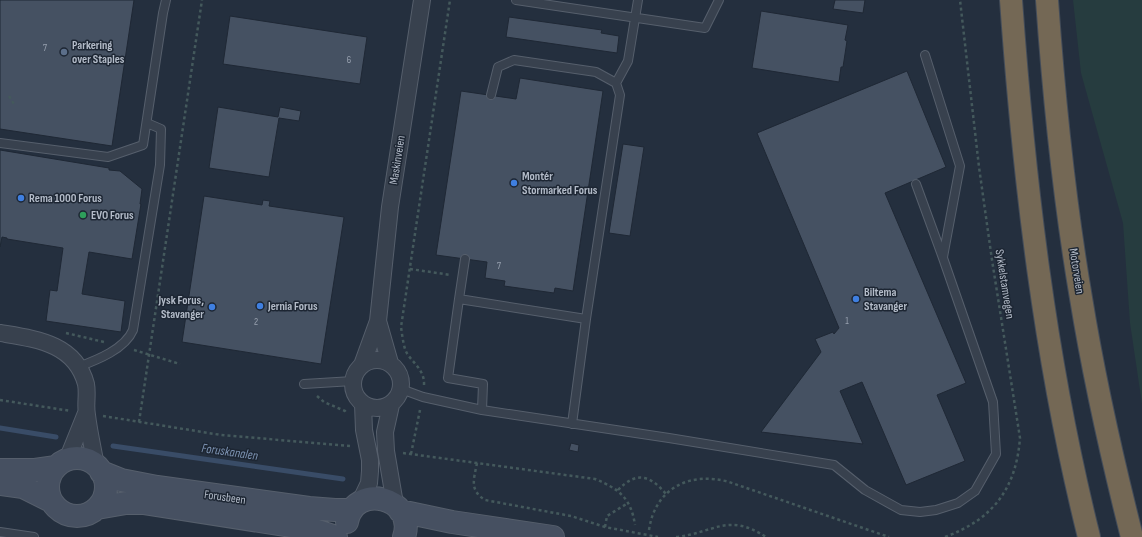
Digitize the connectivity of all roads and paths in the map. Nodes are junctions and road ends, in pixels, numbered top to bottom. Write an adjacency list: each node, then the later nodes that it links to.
1 (166, 0): 17 (lane)
2 (202, 0): 28 (path)
3 (422, 0): 26 (street, Maskinveien)
4 (450, 0): 22 (path)
5 (516, 0): 11 (lane)
6 (638, 0): 11 (lane)
7 (719, 0): 11 (lane)
8 (960, 0): 76 (path, Sykkelstamvegen)
9 (1011, 0): 77 (highway)
10 (1047, 0): 78 (highway, Motorveien)
11 (635, 18): 13 (lane)
12 (925, 55): 20 (lane)
13 (616, 83): 14 (lane); 25 (lane)
14 (491, 95)
15 (9, 96): 16 (path)
16 (15, 106)
17 (147, 123): 18 (lane); 32 (lane)
18 (0, 142)
19 (916, 184): 20 (lane)
20 (943, 258): 47 (lane)
21 (465, 259): 23 (lane)
22 (410, 269): 23 (path); 36 (path)
23 (462, 277): 24 (lane)
24 (459, 299): 25 (lane); 42 (lane)
25 (586, 319): 47 (lane)
26 (378, 321): 29 (street, Maskinveien); 31 (street, Maskinveien)
27 (0, 333): 32 (street)
28 (150, 355): 30 (path); 46 (path)
29 (390, 363): 31 (street); 35 (street)
30 (180, 364)
31 (362, 365): 33 (street)
32 (78, 367): 43 (street)
33 (353, 381): 34 (lane); 38 (street)
34 (304, 384): 45 (path)
35 (401, 389): 39 (street); 42 (lane)
36 (424, 390)
37 (0, 400): 40 (path)
38 (363, 404): 39 (street); 60 (street)
39 (391, 405): 62 (street)
40 (69, 410)
41 (420, 410): 50 (path)
42 (482, 410): 47 (lane)
43 (86, 413): 51 (street); 53 (street)
44 (105, 416): 46 (path)
45 (348, 417)
46 (139, 422): 48 (path)
47 (572, 424)
48 (356, 447)
49 (399, 452): 50 (path)
50 (411, 454): 52 (path)
51 (62, 463): 53 (main road); 54 (main road); 58 (main road)
52 (477, 463): 56 (path); 64 (path)
53 (98, 469): 60 (main road, Forusbeen); 61 (main road)
54 (0, 470)
55 (0, 484): 58 (main road)
56 (618, 490): 57 (path); 59 (path)
57 (666, 494): 65 (path); 75 (path)
58 (51, 501): 61 (main road)
59 (628, 503): 63 (path); 64 (path)
60 (356, 506): 62 (main road, Forusbeen); 69 (main road)
61 (97, 508): 68 (main road, Forusbeen)
62 (397, 508): 70 (main road); 71 (main road)
63 (635, 525)
64 (604, 527): 72 (path)
65 (650, 530)
66 (0, 532): 67 (lane)
67 (34, 537)
68 (336, 537)
69 (348, 537)
70 (404, 537)
71 (553, 537)
72 (658, 537)
73 (676, 537): 74 (path)
74 (766, 537)
75 (889, 537)
76 (945, 537)
77 (1089, 537)
78 (1132, 537)

